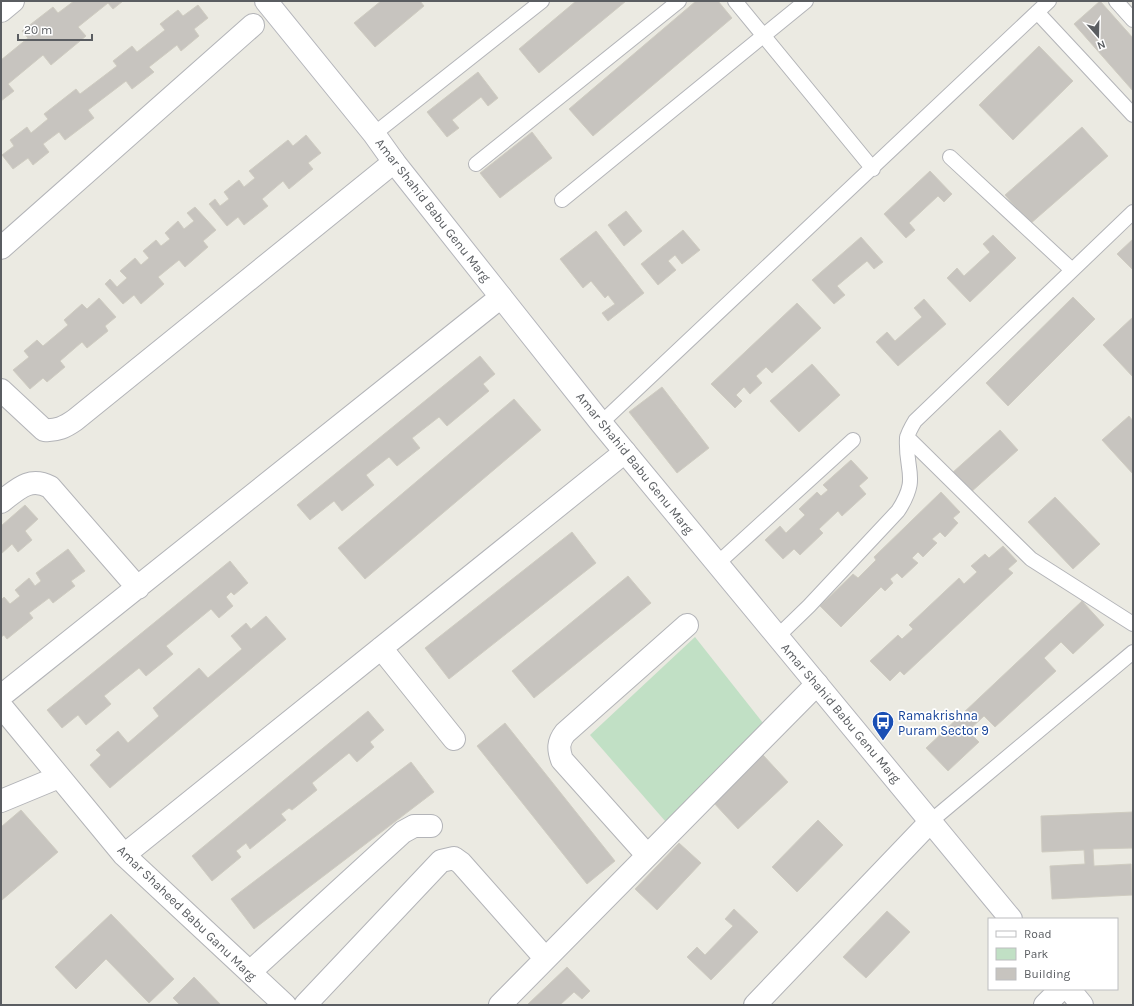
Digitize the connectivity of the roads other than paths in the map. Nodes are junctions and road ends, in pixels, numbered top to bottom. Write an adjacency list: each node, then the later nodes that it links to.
1 (14, 1): 9 (street)
2 (266, 1): 15 (street, Amar Shahid Babu Genu Marg)
3 (542, 1): 15 (lane)
4 (679, 1): 18 (lane)
5 (735, 1): 13 (lane)
6 (806, 1): 13 (lane)
7 (1049, 1): 10 (lane)
8 (1116, 1): 11 (lane)
9 (1, 11)
10 (1037, 12): 14 (lane); 19 (lane)
11 (1133, 20)
12 (253, 25): 22 (street)
13 (763, 37): 19 (lane); 20 (lane)
14 (1133, 115)
15 (374, 134): 17 (street, Amar Shahid Babu Genu Marg)
16 (950, 157): 23 (lane)
17 (394, 162): 24 (street, Amar Shahid Babu Genu Marg); 25 (street)
18 (476, 164)
19 (873, 169): 26 (lane)
20 (562, 200)
21 (1133, 212): 23 (lane)
22 (1, 248)
23 (1072, 270): 27 (lane)
24 (501, 297): 26 (street, Amar Shahid Babu Genu Marg); 32 (street)
25 (1, 390)
26 (601, 423): 29 (street, Amar Shahid Babu Genu Marg)
27 (907, 437): 34 (lane); 35 (lane)
28 (853, 440): 31 (lane)
29 (625, 452): 31 (street, Amar Shahid Babu Genu Marg); 36 (street)
30 (1, 502): 32 (street)
31 (718, 563): 35 (street, Amar Shahid Babu Genu Marg)
32 (138, 588): 39 (street)
33 (687, 624): 47 (street)
34 (1133, 624)
35 (778, 636): 38 (street, Amar Shahid Babu Genu Marg)
36 (381, 648): 41 (street); 46 (street)
37 (1133, 652): 44 (lane)
38 (817, 684): 44 (street, Amar Shahid Babu Genu Marg); 47 (street)
39 (1, 696)
40 (1, 706): 42 (street, Amar Shaheed Babu Ganu Marg)
41 (454, 739)
42 (59, 777): 43 (street); 46 (street, Amar Shaheed Babu Ganu Marg)
43 (1, 801)
44 (931, 821): 48 (street, Amar Shahid Babu Genu Marg); 56 (street)
45 (431, 826): 50 (street)
46 (124, 855): 50 (street, Amar Shaheed Babu Ganu Marg)
47 (647, 855): 49 (street)
48 (1011, 918)
49 (545, 958): 54 (street); 55 (street)
50 (250, 972): 53 (street, Amar Shaheed Babu Ganu Marg)
51 (1060, 990): 57 (street)
52 (1070, 990): 58 (street)
53 (285, 1005)
54 (305, 1005)
55 (500, 1005)
56 (755, 1005)
57 (1045, 1005)
58 (1082, 1005)

